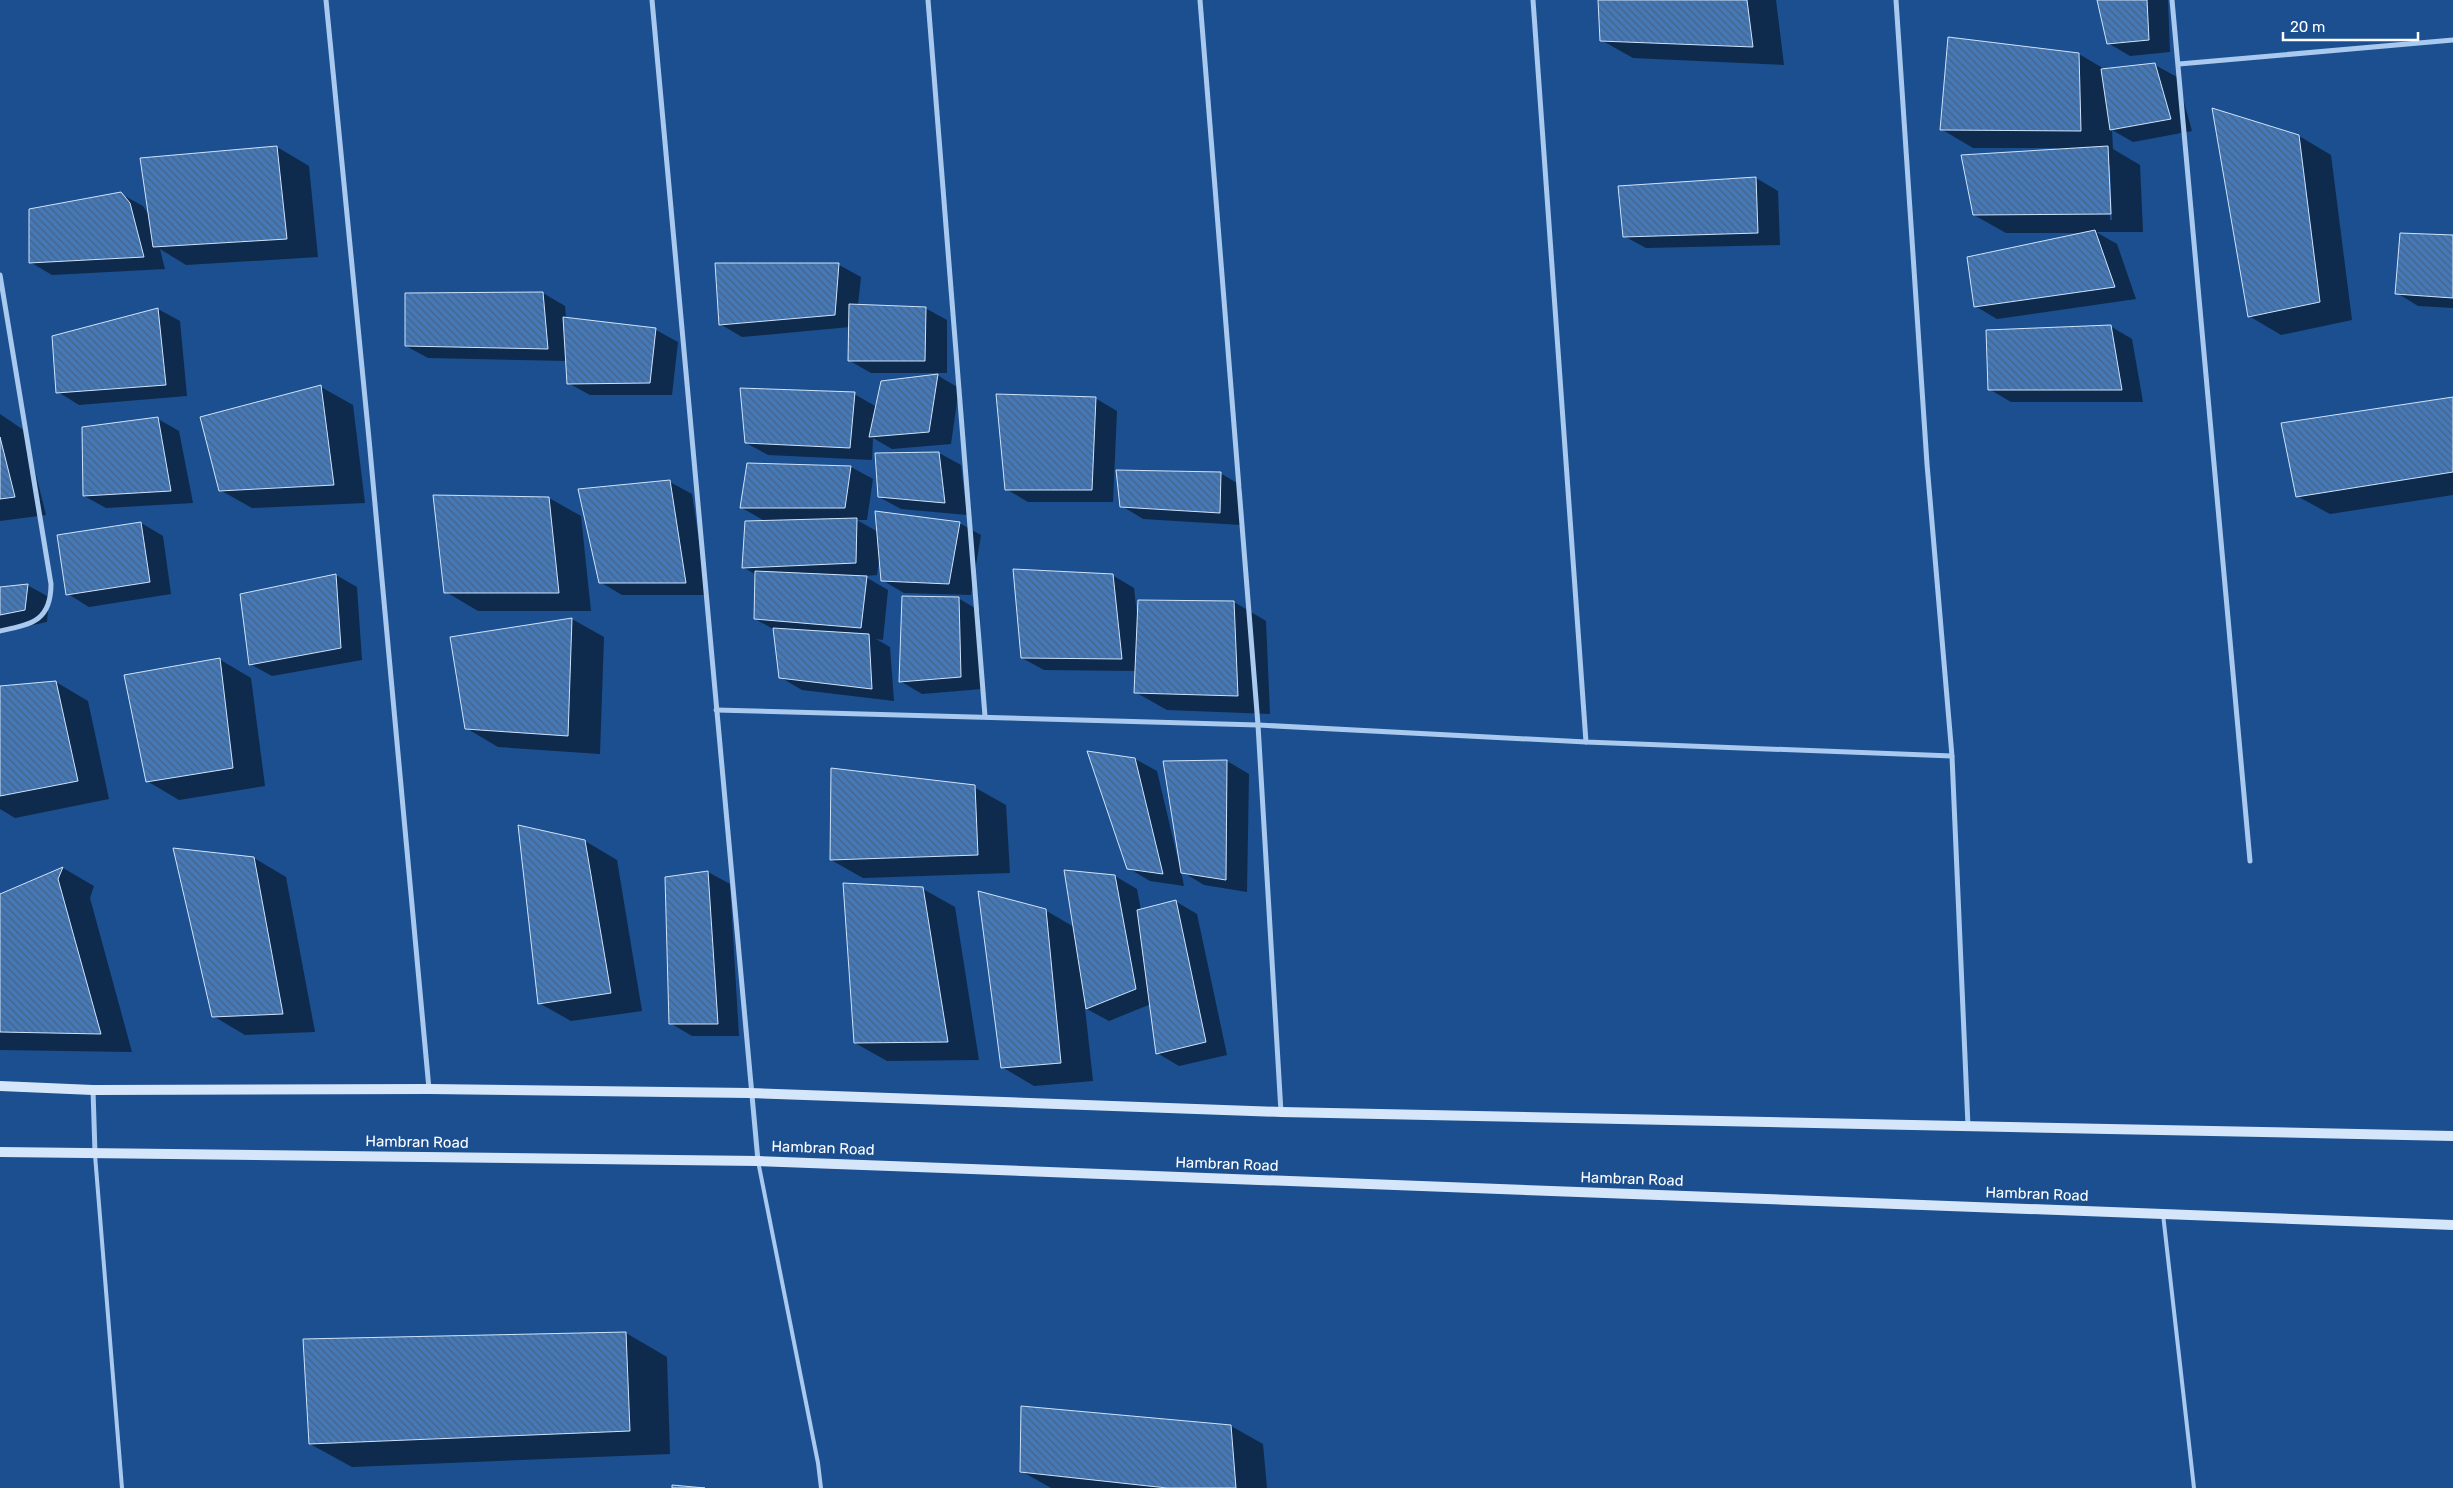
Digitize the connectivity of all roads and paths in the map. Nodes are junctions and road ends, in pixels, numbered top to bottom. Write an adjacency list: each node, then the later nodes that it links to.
1 (326, 0): 19 (street)
2 (652, 0): 12 (street)
3 (928, 0): 13 (street)
4 (1200, 0): 14 (street)
5 (1533, 0): 15 (street)
6 (1896, 0): 16 (street)
7 (2172, 0): 9 (street)
8 (2453, 40): 9 (street)
9 (2179, 64): 17 (street)
10 (0, 275): 11 (street)
11 (0, 631)
12 (716, 710): 13 (street); 21 (street)
13 (985, 716): 14 (street)
14 (1258, 725): 15 (street); 22 (street)
15 (1586, 742): 16 (street)
16 (1952, 756): 23 (street)
17 (2250, 861)
18 (0, 1086): 20 (main road)
19 (428, 1089): 20 (main road); 21 (main road)
20 (94, 1090): 26 (street)
21 (750, 1093): 22 (main road); 27 (street)
22 (1281, 1112): 23 (main road)
23 (1968, 1126): 24 (main road)
24 (2453, 1136)
25 (0, 1152): 26 (main road, Hambran Road)
26 (94, 1153): 27 (main road, Hambran Road); 30 (lane)
27 (758, 1161): 28 (main road, Hambran Road); 31 (lane)
28 (2163, 1214): 29 (main road, Hambran Road); 32 (lane)
29 (2453, 1225)
30 (122, 1488)
31 (821, 1488)
32 (2194, 1488)

